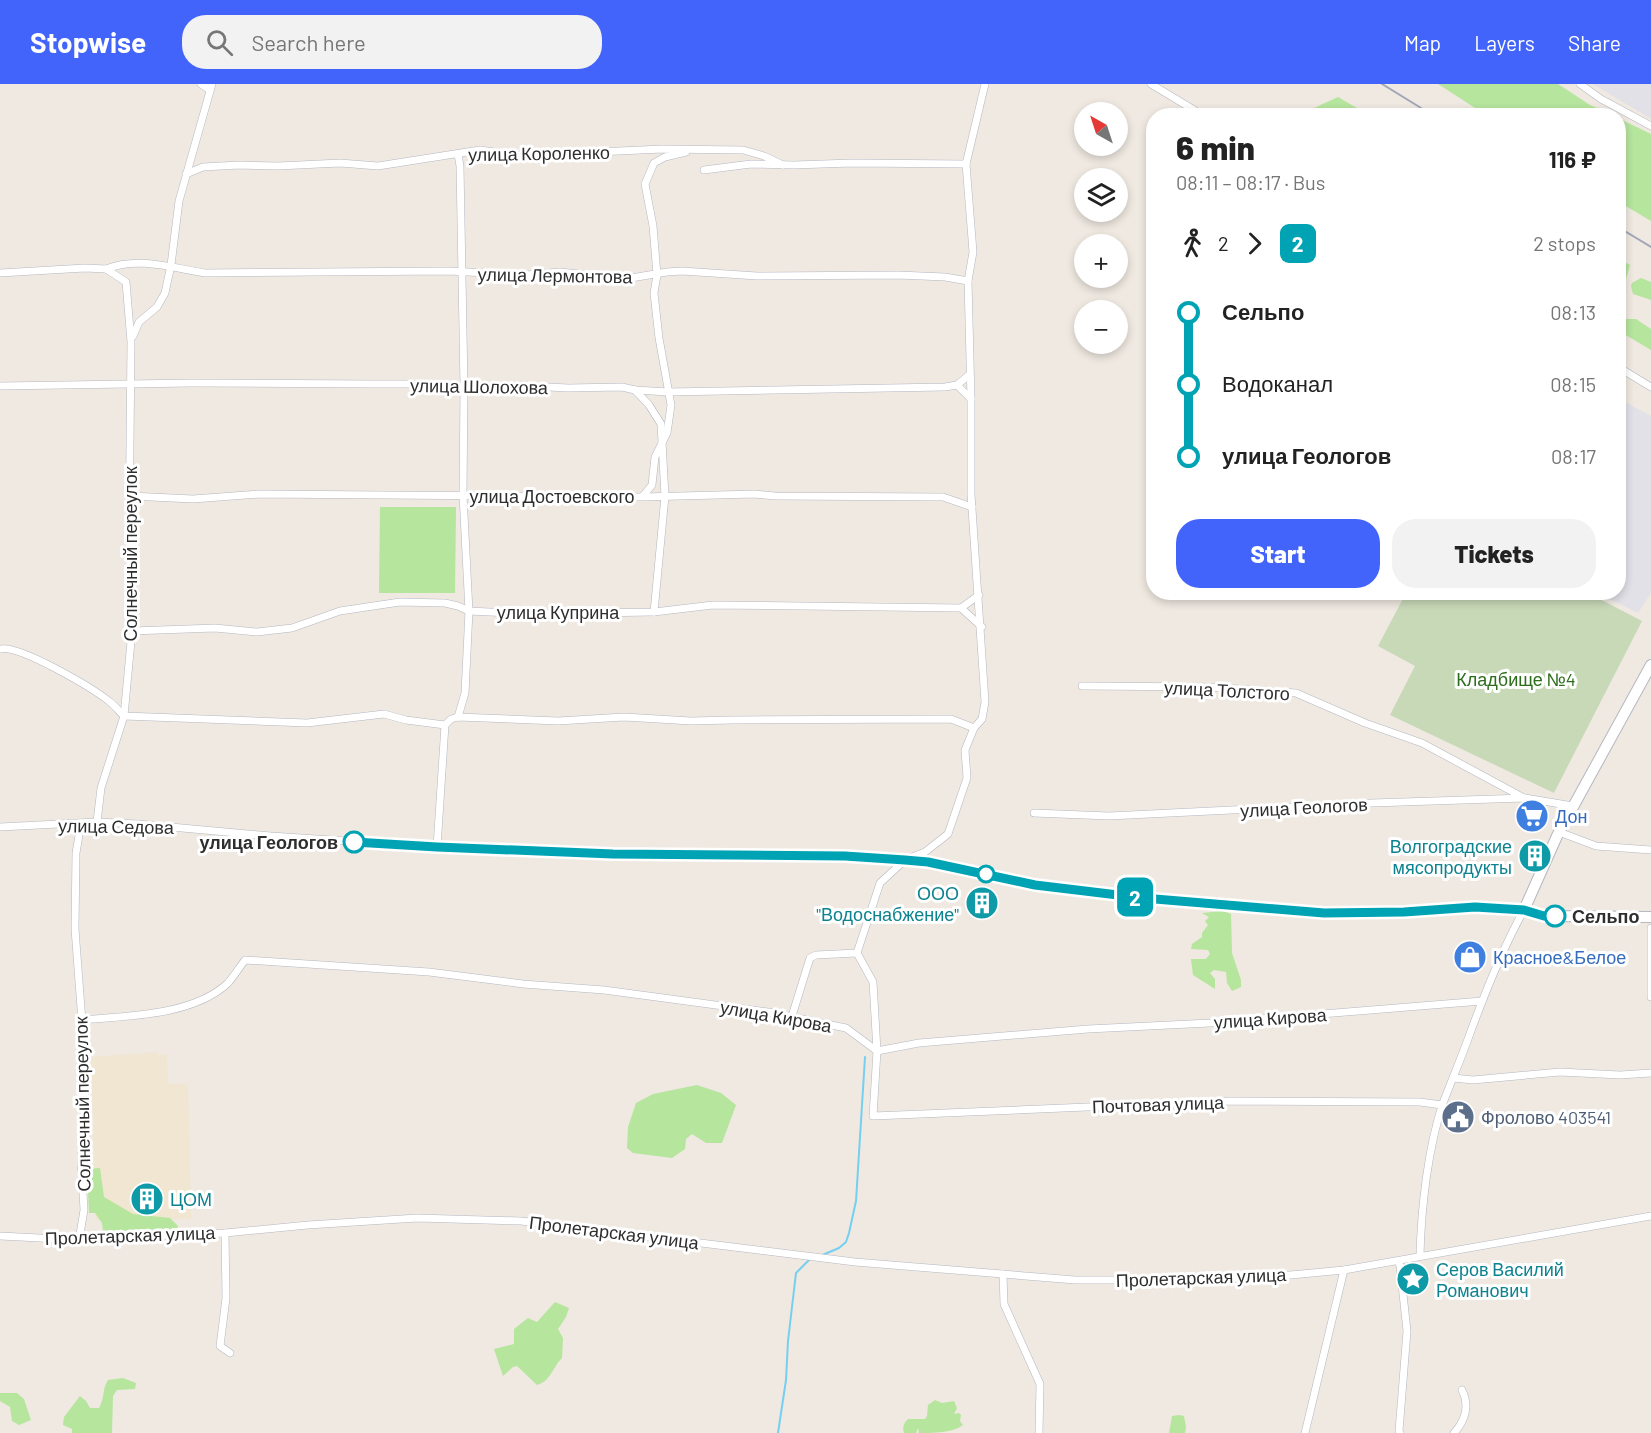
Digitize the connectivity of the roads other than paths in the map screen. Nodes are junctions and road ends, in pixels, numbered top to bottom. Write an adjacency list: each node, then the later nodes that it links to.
1 (201, 84): 5 (street)
2 (985, 84): 12 (street)
3 (1151, 84): 6 (street)
4 (1580, 84): 7 (street)
5 (211, 87): 15 (street)
6 (1191, 108)
7 (1617, 108)
8 (1626, 113): 9 (street)
9 (1651, 126)
10 (706, 150): 11 (street, улица Короленко); 13 (street, улица Короленко); 20 (street)
11 (458, 154): 15 (street, улица Короленко); 19 (street)
12 (966, 164): 13 (street, улица Короленко); 21 (street)
13 (783, 165): 14 (street, улица Короленко)
14 (704, 170)
15 (186, 174): 16 (street)
16 (171, 265): 17 (street, улица Лермонтова); 19 (street, улица Лермонтова); 22 (street)
17 (106, 269): 18 (street, улица Лермонтова); 22 (street, Солнечный переулок)
18 (0, 273)
19 (462, 273): 20 (street, улица Лермонтова); 28 (street)
20 (657, 275): 21 (street, улица Лермонтова); 31 (street)
21 (968, 281): 24 (street)
22 (131, 342): 25 (street, Солнечный переулок)
23 (1626, 372): 29 (street)
24 (969, 375): 26 (street); 32 (street)
25 (132, 384): 27 (street, улица Шолохова); 28 (street, улица Шолохова); 35 (street, Солнечный переулок)
26 (957, 385): 31 (street, улица Шолохова); 32 (street)
27 (0, 386)
28 (464, 387): 30 (street, улица Шолохова); 34 (street)
29 (1651, 387)
30 (635, 390): 31 (street, улица Шолохова); 33 (street)
31 (668, 392): 33 (street)
32 (971, 399): 38 (street)
33 (662, 445): 36 (street); 37 (street)
34 (463, 495): 35 (street, улица Достоевского); 37 (street, улица Достоевского); 41 (street)
35 (130, 496): 44 (street, Солнечный переулок)
36 (665, 496): 37 (street, улица Достоевского); 38 (street, улица Достоевского); 42 (street)
37 (643, 497)
38 (972, 507): 39 (street)
39 (979, 595): 40 (street); 43 (street)
40 (961, 608): 42 (street, улица Куприна); 43 (street)
41 (469, 611): 42 (street, улица Куприна); 44 (street, улица Куприна); 49 (street)
42 (654, 612)
43 (981, 627): 51 (street)
44 (132, 631): 48 (street, Солнечный переулок)
45 (2, 647): 48 (street)
46 (1651, 665): 53 (street)
47 (1082, 686): 52 (street, улица Толстого)
48 (124, 716): 50 (street); 55 (street, Солнечный переулок)
49 (458, 717): 50 (street); 51 (street)
50 (445, 725): 59 (street)
51 (974, 728): 61 (street)
52 (1525, 798): 53 (street, улица Геологов); 54 (street, улица Геологов)
53 (1573, 806): 58 (street)
54 (1034, 813)
55 (97, 822): 56 (street, улица Седова); 59 (street, улица Седова)
56 (81, 823): 57 (street, улица Седова); 71 (street, Солнечный переулок)
57 (0, 827)
58 (1558, 832): 60 (street); 64 (street)
59 (437, 847): 62 (street, улица Седова)
60 (1651, 850)
61 (925, 852): 62 (street); 63 (street)
62 (905, 860): 63 (street, улица Седова); 67 (street)
63 (928, 862): 64 (street, улица Седова)
64 (1524, 910): 65 (street); 69 (street)
65 (1651, 917)
66 (1651, 928): 68 (street)
67 (856, 952): 70 (street); 72 (street)
68 (1651, 997)
69 (1482, 1001): 72 (street, улица Кирова); 74 (street)
70 (792, 1016): 71 (street, улица Кирова); 72 (street, улица Кирова)
71 (81, 1020): 79 (street, Солнечный переулок)
72 (877, 1051): 75 (street, Почтовая улица)
73 (1651, 1073): 74 (street)
74 (1453, 1078): 75 (street)
75 (1442, 1105): 80 (street)
76 (1651, 1216): 80 (street, Пролетарская улица)
77 (225, 1233): 79 (street, Пролетарская улица); 83 (street, Пролетарская улица); 84 (street, Пролетарская улица)
78 (0, 1236): 79 (street, Пролетарская улица)
79 (80, 1240)
80 (1420, 1256): 81 (street, Пролетарская улица)
81 (1398, 1261): 82 (street, Пролетарская улица); 88 (street)
82 (1344, 1270): 83 (street, Пролетарская улица); 87 (street)
83 (1003, 1274): 86 (street)
84 (230, 1353)
85 (1462, 1390): 89 (street)
86 (1039, 1433)
87 (1305, 1433)
88 (1400, 1433)
89 (1454, 1433)

